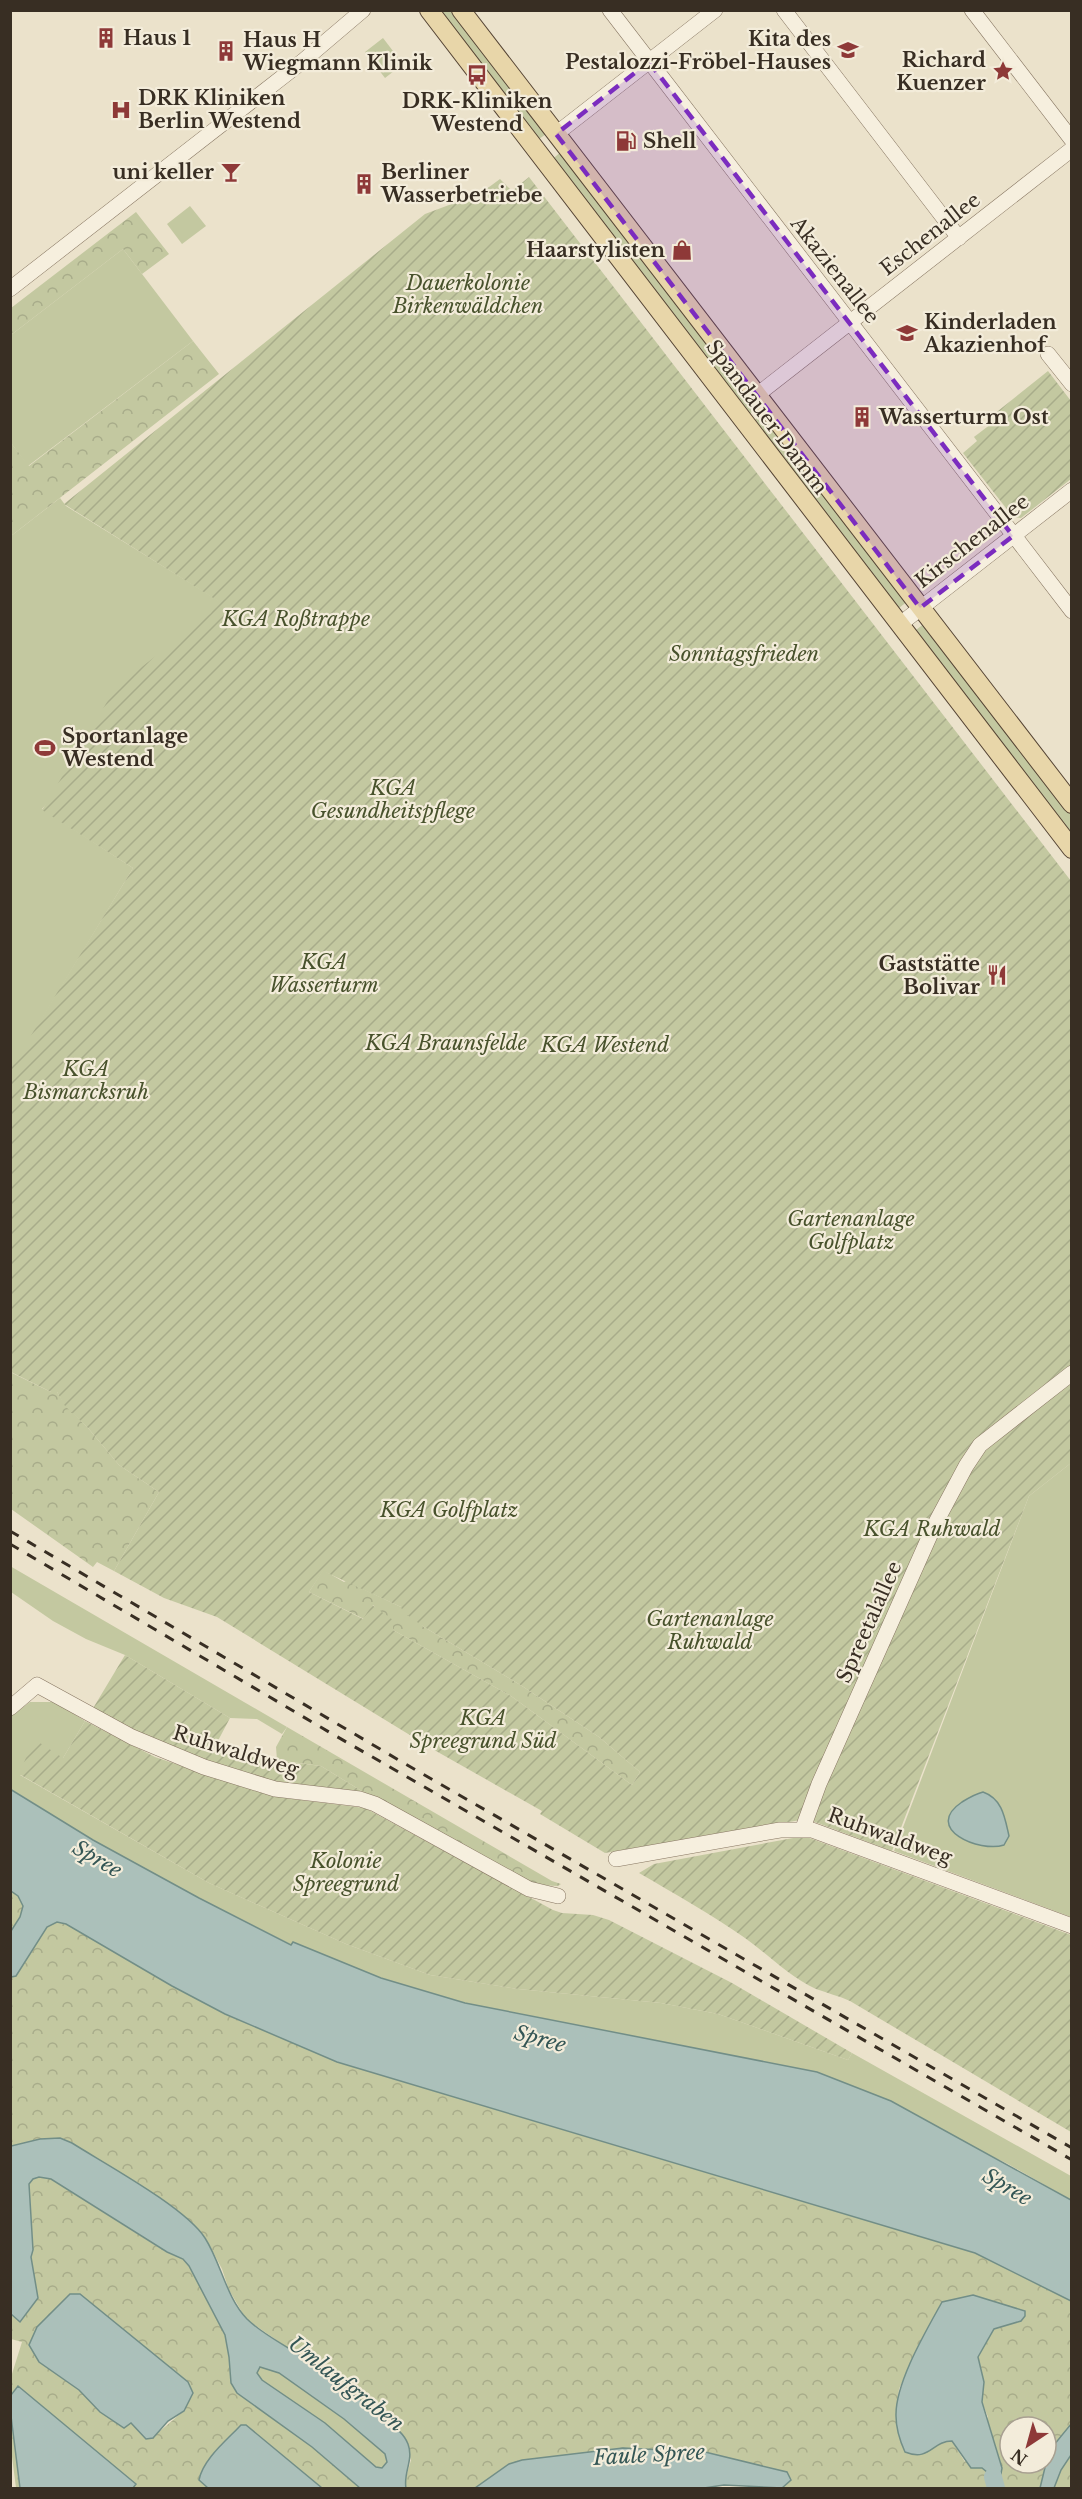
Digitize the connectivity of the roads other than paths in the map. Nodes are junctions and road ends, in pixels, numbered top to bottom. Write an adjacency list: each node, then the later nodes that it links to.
1 (363, 10): 13 (street)
2 (429, 10): 22 (main road, Spandauer Damm)
3 (462, 10): 9 (main road, Spandauer Damm)
4 (610, 10): 8 (street, Akazienallee)
5 (715, 10): 8 (street)
6 (784, 10): 12 (street)
7 (972, 10): 10 (street)
8 (649, 62): 9 (street); 14 (street, Akazienallee)
9 (556, 134): 17 (main road, Spandauer Damm)
10 (1071, 140)
11 (1071, 149): 12 (street, Eschenallee)
12 (959, 238): 14 (street, Eschenallee)
13 (10, 289)
14 (850, 324): 17 (street, Eschenallee); 19 (street, Akazienallee)
15 (1048, 354): 16 (street)
16 (1071, 384)
17 (757, 395): 20 (main road, Spandauer Damm)
18 (1071, 490): 19 (street, Kirschenallee)
19 (1013, 536): 20 (street, Kirschenallee); 21 (street, Akazienallee)
20 (920, 608): 22 (street, Kirschenallee); 23 (main road, Spandauer Damm)
21 (1071, 611)
22 (899, 626): 24 (main road, Spandauer Damm)
23 (1071, 804)
24 (1071, 849)
25 (1071, 1373): 27 (street, Spreetalallee)
26 (10, 1708): 29 (street, Ruhwaldweg)
27 (803, 1828): 28 (street, Ruhwaldweg); 30 (street, Ruhwaldweg)
28 (616, 1859)
29 (558, 1896)
30 (1071, 1926)

